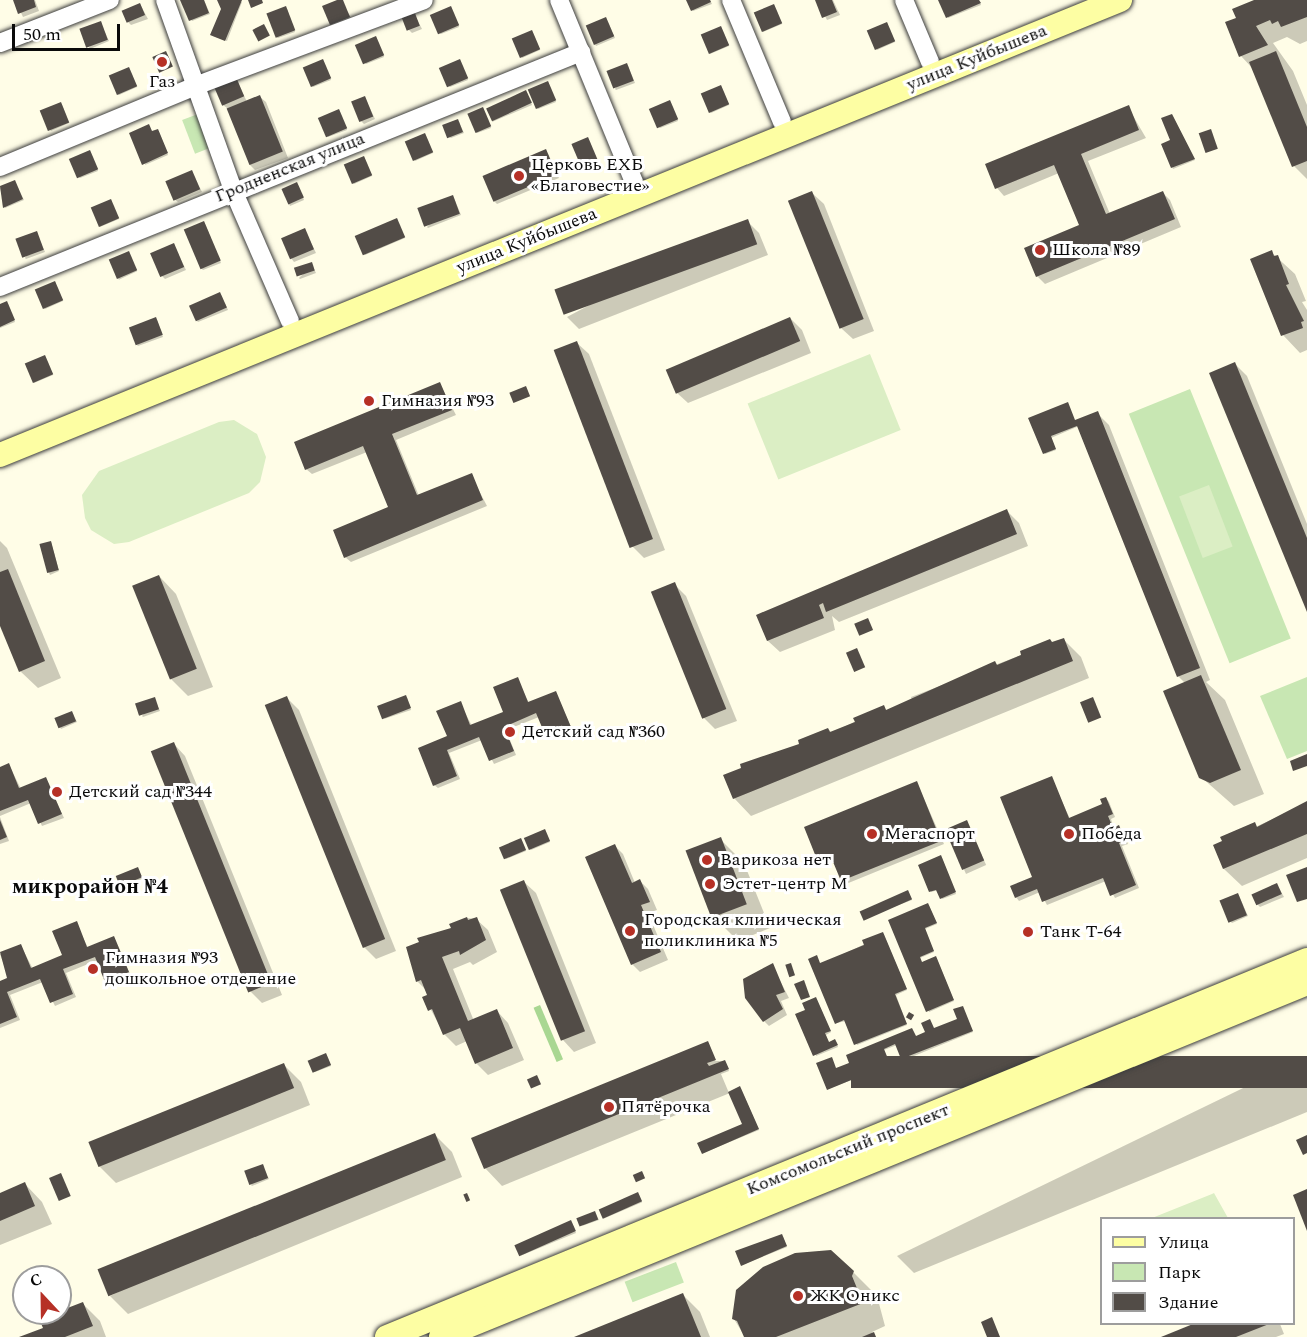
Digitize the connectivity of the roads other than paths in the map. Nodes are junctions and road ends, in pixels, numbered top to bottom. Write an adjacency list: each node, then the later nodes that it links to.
1 (110, 0): 9 (street)
2 (165, 0): 12 (street)
3 (424, 0): 12 (street)
4 (559, 0): 10 (street)
5 (731, 0): 13 (street)
6 (904, 0): 11 (street)
7 (1083, 0): 11 (main road, улица Куйбышева)
8 (1120, 0): 11 (main road, улица Куйбышева)
9 (0, 42)
10 (581, 52): 15 (street); 16 (street, Гродненская улица)
11 (932, 69): 13 (main road, улица Куйбышева)
12 (198, 86): 14 (street); 16 (street)
13 (785, 128): 15 (main road, улица Куйбышева)
14 (0, 167)
15 (637, 188): 18 (main road, улица Куйбышева)
16 (233, 190): 17 (street, Гродненская улица); 18 (street)
17 (0, 287)
18 (293, 328): 19 (main road, улица Куйбышева); 20 (main road, улица Куйбышева)
19 (0, 438)
20 (0, 455)
21 (1307, 960): 23 (main road, Комсомольский проспект)
22 (1307, 983): 24 (main road, Комсомольский проспект)
23 (387, 1337)
24 (441, 1337)

